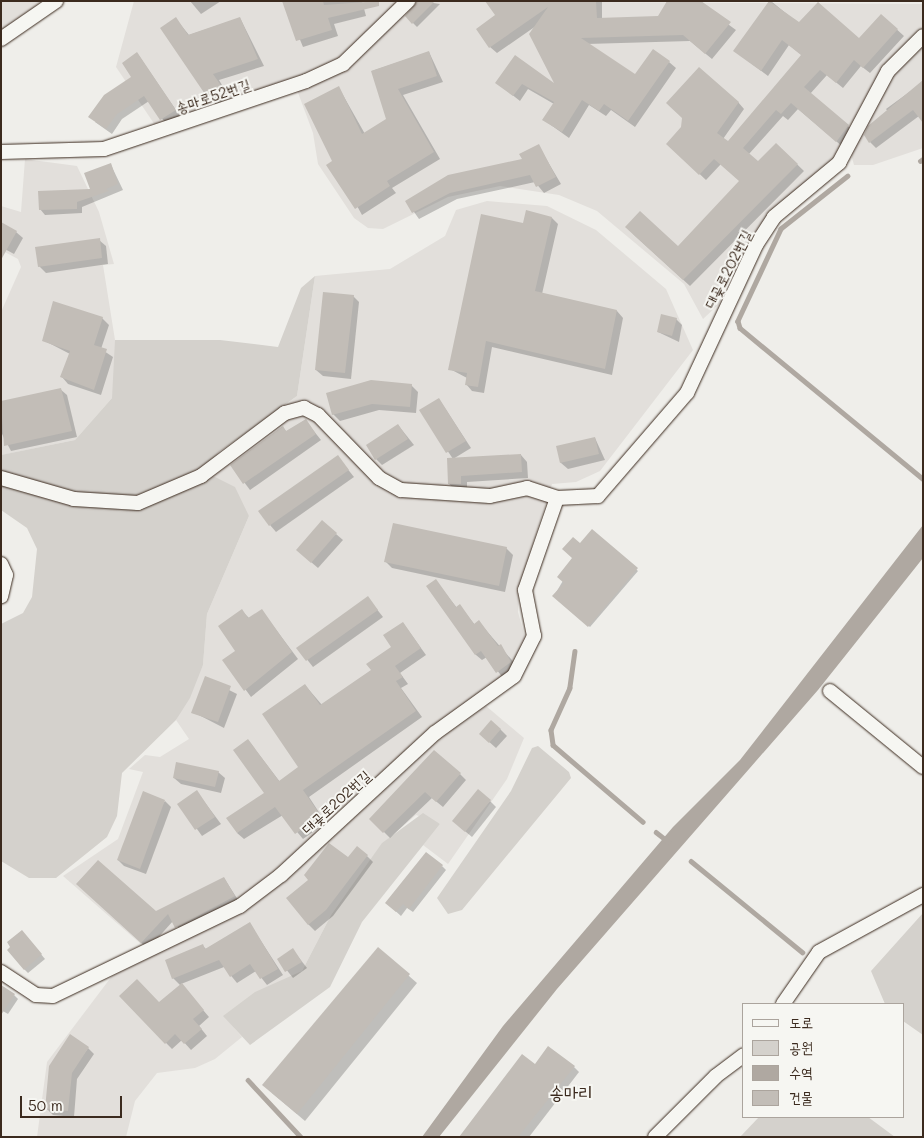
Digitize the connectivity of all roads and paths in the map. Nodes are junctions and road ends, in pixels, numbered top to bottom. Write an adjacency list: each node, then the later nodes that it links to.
1 (56, 1): 4 (street)
2 (408, 1): 5 (street, 송마로52번길)
3 (923, 36): 7 (street, 대곶로202번길)
4 (1, 39)
5 (1, 152)
6 (1, 478): 7 (street, 대곶로202번길)
7 (557, 498): 13 (street, 대곶로202번길)
8 (1, 564): 9 (street)
9 (1, 596)
10 (830, 691): 11 (street)
11 (923, 767)
12 (923, 896): 14 (street)
13 (1, 972)
14 (784, 1003)
15 (742, 1057): 16 (street)
16 (655, 1137)

